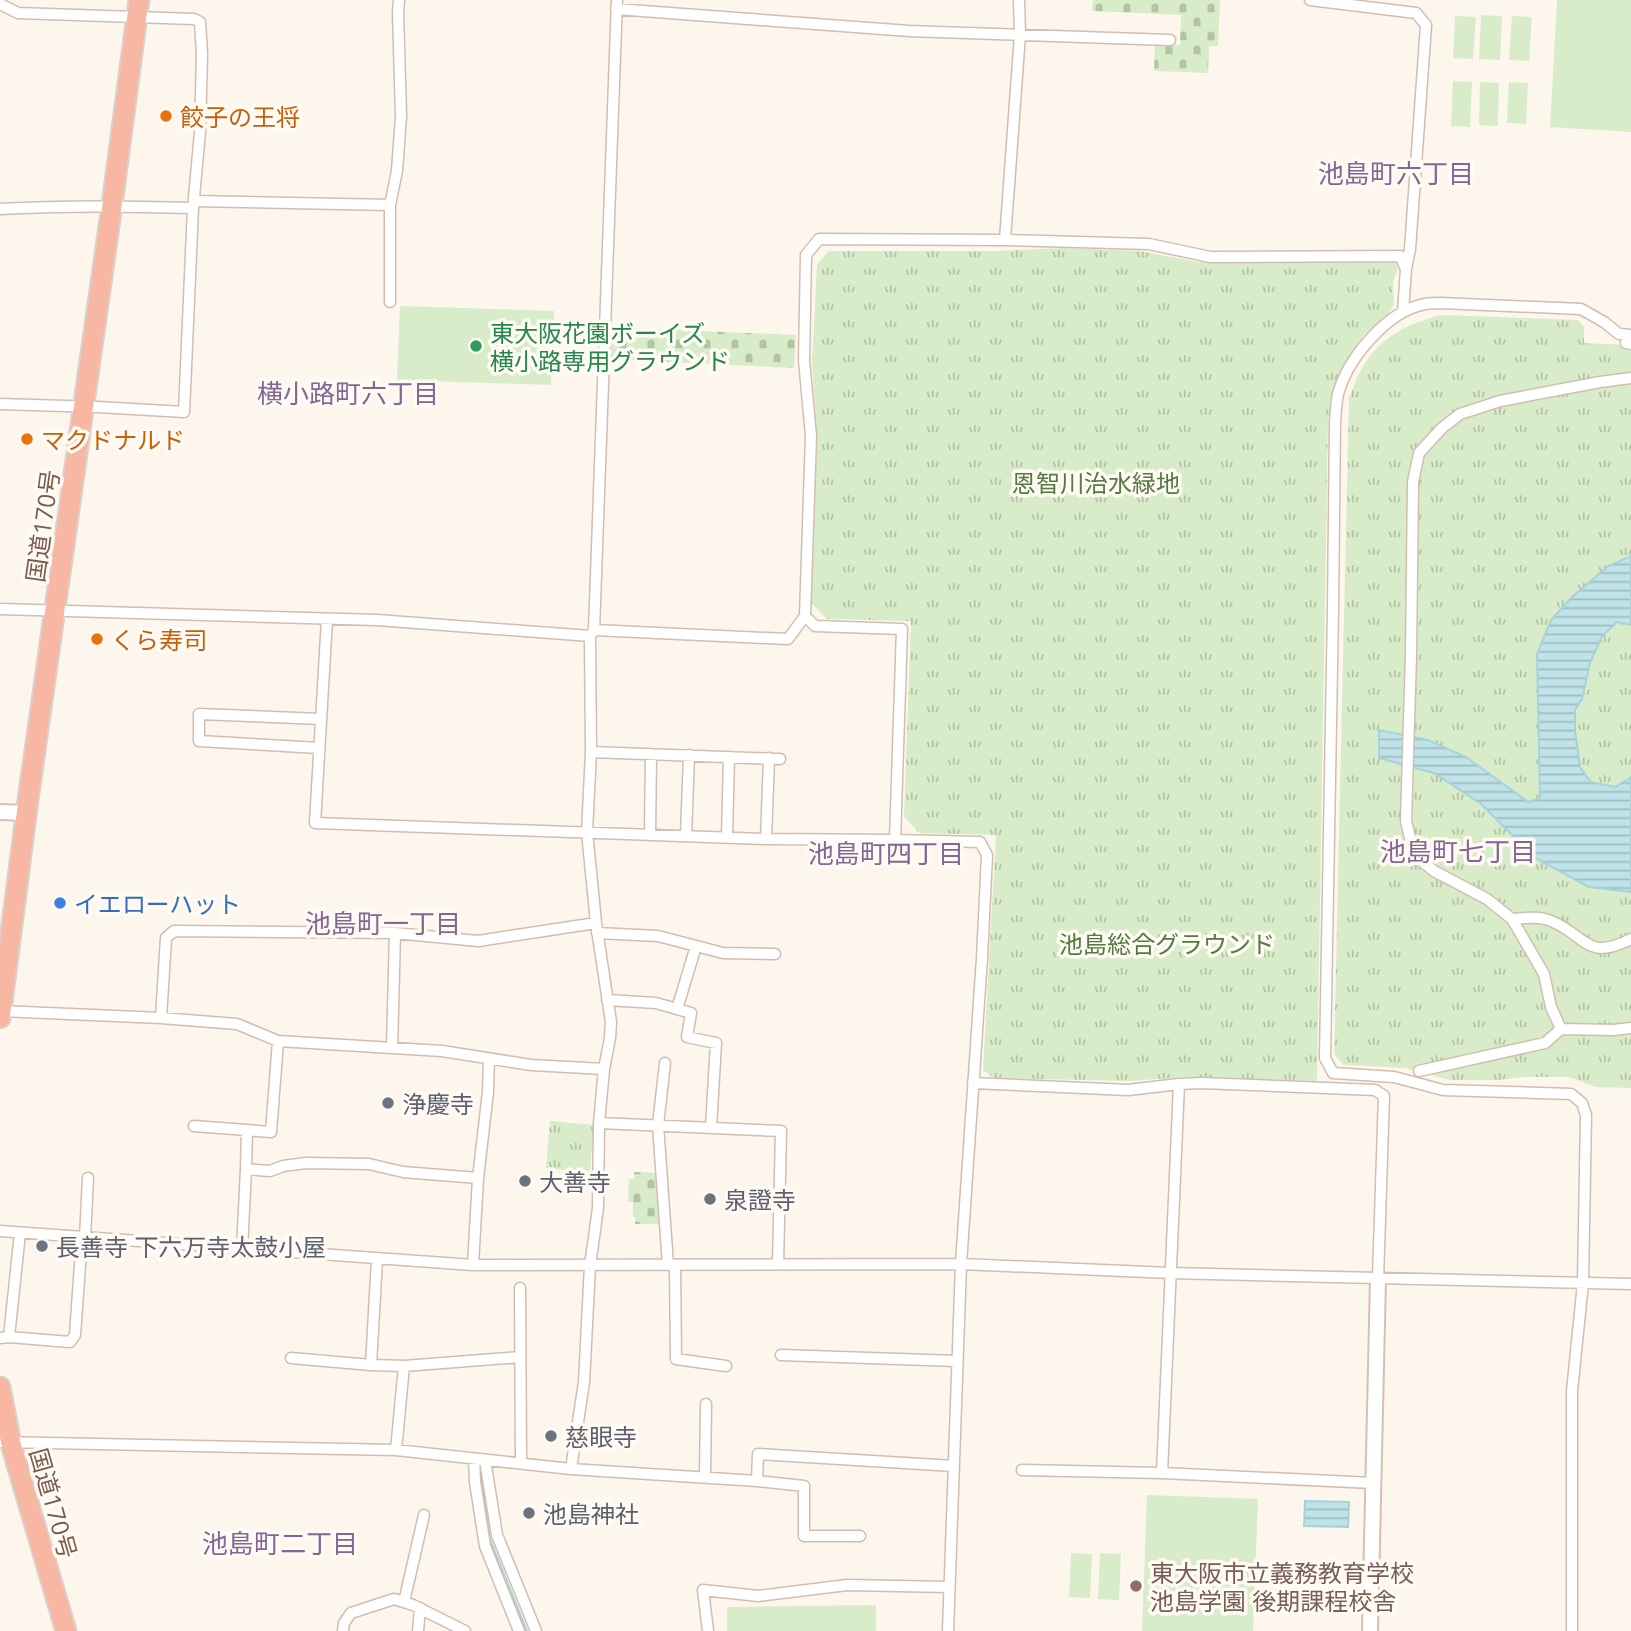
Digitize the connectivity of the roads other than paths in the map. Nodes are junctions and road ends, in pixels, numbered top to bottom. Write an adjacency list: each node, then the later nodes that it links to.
1 (399, 0): 11 (street)
2 (1019, 0): 7 (street)
3 (1310, 0): 14 (street)
4 (0, 4): 6 (street)
5 (617, 5): 7 (street); 25 (street)
6 (138, 8): 9 (highway, 国道170号); 10 (street)
7 (1020, 34): 8 (street); 13 (street)
8 (1170, 40)
9 (112, 205): 10 (street); 12 (street); 20 (highway, 国道170号)
10 (193, 205): 11 (street); 20 (street)
11 (390, 205): 15 (street)
12 (0, 209)
13 (1005, 240): 14 (street); 23 (street)
14 (1406, 269): 16 (street)
15 (390, 302)
16 (1403, 312): 17 (street); 59 (street)
17 (1629, 341)
18 (1631, 378): 40 (street)
19 (0, 404): 20 (street)
20 (84, 406): 22 (highway, 国道170号)
21 (0, 609): 22 (street)
22 (55, 611): 24 (street); 33 (highway, 国道170号)
23 (806, 616): 25 (street); 39 (street)
24 (327, 619): 25 (street); 26 (street)
25 (592, 633): 28 (street)
26 (321, 719): 27 (street); 27 (street)
27 (319, 748): 34 (street)
28 (591, 752): 29 (street); 34 (street)
29 (652, 754): 30 (street); 35 (street)
30 (689, 755): 31 (street); 36 (street)
31 (729, 757): 37 (street); 38 (street)
32 (0, 812): 33 (street)
33 (27, 813): 48 (highway, 国道170号)
34 (587, 832): 35 (street); 41 (street)
35 (650, 835): 36 (street)
36 (686, 836): 37 (street)
37 (727, 838): 38 (street)
38 (766, 839): 39 (street)
39 (895, 840): 60 (street)
40 (1512, 919): 43 (street); 52 (street)
41 (597, 928): 42 (street); 44 (street); 46 (street)
42 (395, 933): 50 (street); 54 (street)
43 (1631, 939)
44 (696, 946): 45 (street); 47 (street)
45 (775, 954)
46 (607, 1000): 47 (street); 57 (street)
47 (677, 1009): 66 (street)
48 (1, 1011): 49 (highway, 国道170号); 50 (street)
49 (0, 1018)
50 (161, 1018): 53 (street)
51 (1631, 1028): 52 (street)
52 (1561, 1029): 58 (street)
53 (278, 1041): 54 (street); 67 (street)
54 (392, 1048): 55 (street)
55 (489, 1059): 57 (street); 70 (street)
56 (665, 1063): 64 (street)
57 (604, 1069): 63 (street)
58 (1419, 1070)
59 (1333, 1073): 62 (street); 83 (street)
60 (973, 1083): 61 (street); 77 (street)
61 (1179, 1084): 62 (street); 81 (street)
62 (1320, 1089): 82 (street)
63 (599, 1123): 64 (street); 80 (street)
64 (658, 1125): 66 (street); 79 (street)
65 (194, 1126): 67 (street)
66 (711, 1127): 76 (street)
67 (247, 1130): 68 (street)
68 (246, 1170): 70 (street); 74 (street)
69 (88, 1178): 73 (street)
70 (478, 1178): 78 (street)
71 (0, 1231): 72 (street)
72 (20, 1233): 73 (street); 86 (street)
73 (84, 1238): 74 (street); 86 (street)
74 (242, 1250): 75 (street)
75 (377, 1259): 78 (street); 91 (street)
76 (778, 1264): 77 (street); 79 (street)
77 (961, 1264): 81 (street); 90 (street)
78 (473, 1265): 80 (street)
79 (671, 1265): 80 (street); 93 (street)
80 (590, 1266): 102 (street)
81 (1170, 1273): 82 (street); 104 (street)
82 (1378, 1278): 83 (street); 107 (street)
83 (1583, 1283): 84 (street); 122 (street)
84 (1631, 1284)
85 (520, 1288): 89 (street)
86 (5, 1338)
87 (781, 1355): 90 (street)
88 (291, 1357): 91 (street)
89 (520, 1357): 92 (street); 100 (street)
90 (957, 1361): 101 (street)
91 (371, 1364): 92 (street)
92 (404, 1366): 97 (street)
93 (726, 1366)
94 (0, 1387): 96 (highway, 国道170号)
95 (706, 1405): 105 (street)
96 (6, 1443): 97 (street); 113 (highway, 国道170号)
97 (396, 1450): 98 (street)
98 (474, 1459): 99 (street); 117 (street)
99 (485, 1460): 100 (street); 118 (street)
100 (521, 1463): 102 (street)
101 (954, 1466): 106 (street); 110 (street)
102 (571, 1469): 105 (street)
103 (1022, 1470): 104 (street)
104 (1162, 1473): 107 (street)
105 (705, 1476): 106 (street)
106 (757, 1480): 109 (street)
107 (1373, 1483): 121 (street)
108 (424, 1515): 111 (street)
109 (860, 1536)
110 (949, 1587): 119 (street); 120 (street)
111 (404, 1602): 112 (street); 114 (street)
112 (420, 1608): 115 (street); 116 (street)
113 (66, 1631)
114 (343, 1631)
115 (418, 1631)
116 (465, 1631)
117 (519, 1631)
118 (536, 1631)
119 (708, 1631)
120 (948, 1631)
121 (1370, 1631)
122 (1572, 1631)

